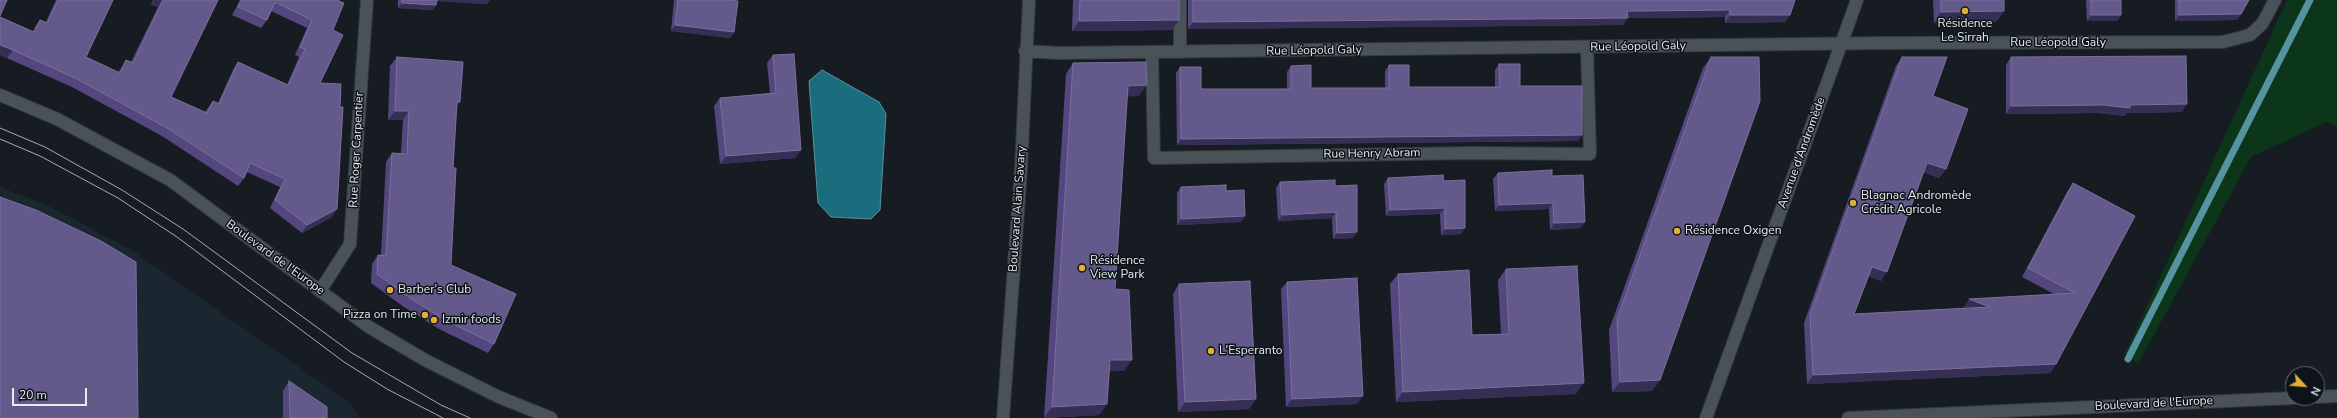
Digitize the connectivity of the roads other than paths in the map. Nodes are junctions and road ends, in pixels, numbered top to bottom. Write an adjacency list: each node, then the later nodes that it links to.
1 (367, 0): 12 (street, Rue Roger Carpentier)
2 (1029, 0): 8 (street, Boulevard Alain Savary)
3 (1180, 0): 10 (street)
4 (1857, 0): 6 (street, Avenue d'Andromède)
5 (2275, 0): 6 (street, Rue Léopold Galy)
6 (1841, 44): 7 (street, Rue Léopold Galy); 18 (street, Avenue d'Andromède)
7 (1587, 48): 9 (street, Rue Henry Abram); 10 (street, Rue Léopold Galy)
8 (1025, 52): 9 (street, Rue Léopold Galy); 17 (street, Boulevard Alain Savary)
9 (1152, 52): 10 (street, Rue Léopold Galy)
10 (1180, 52)
11 (0, 95): 12 (street, Boulevard de l'Europe)
12 (320, 291): 16 (street, Boulevard de l'Europe)
13 (2337, 396): 14 (street)
14 (2325, 397)
15 (2285, 398): 19 (street, Boulevard de l'Europe)
16 (551, 418)
17 (1003, 418)
18 (1706, 418)
19 (1848, 418)

